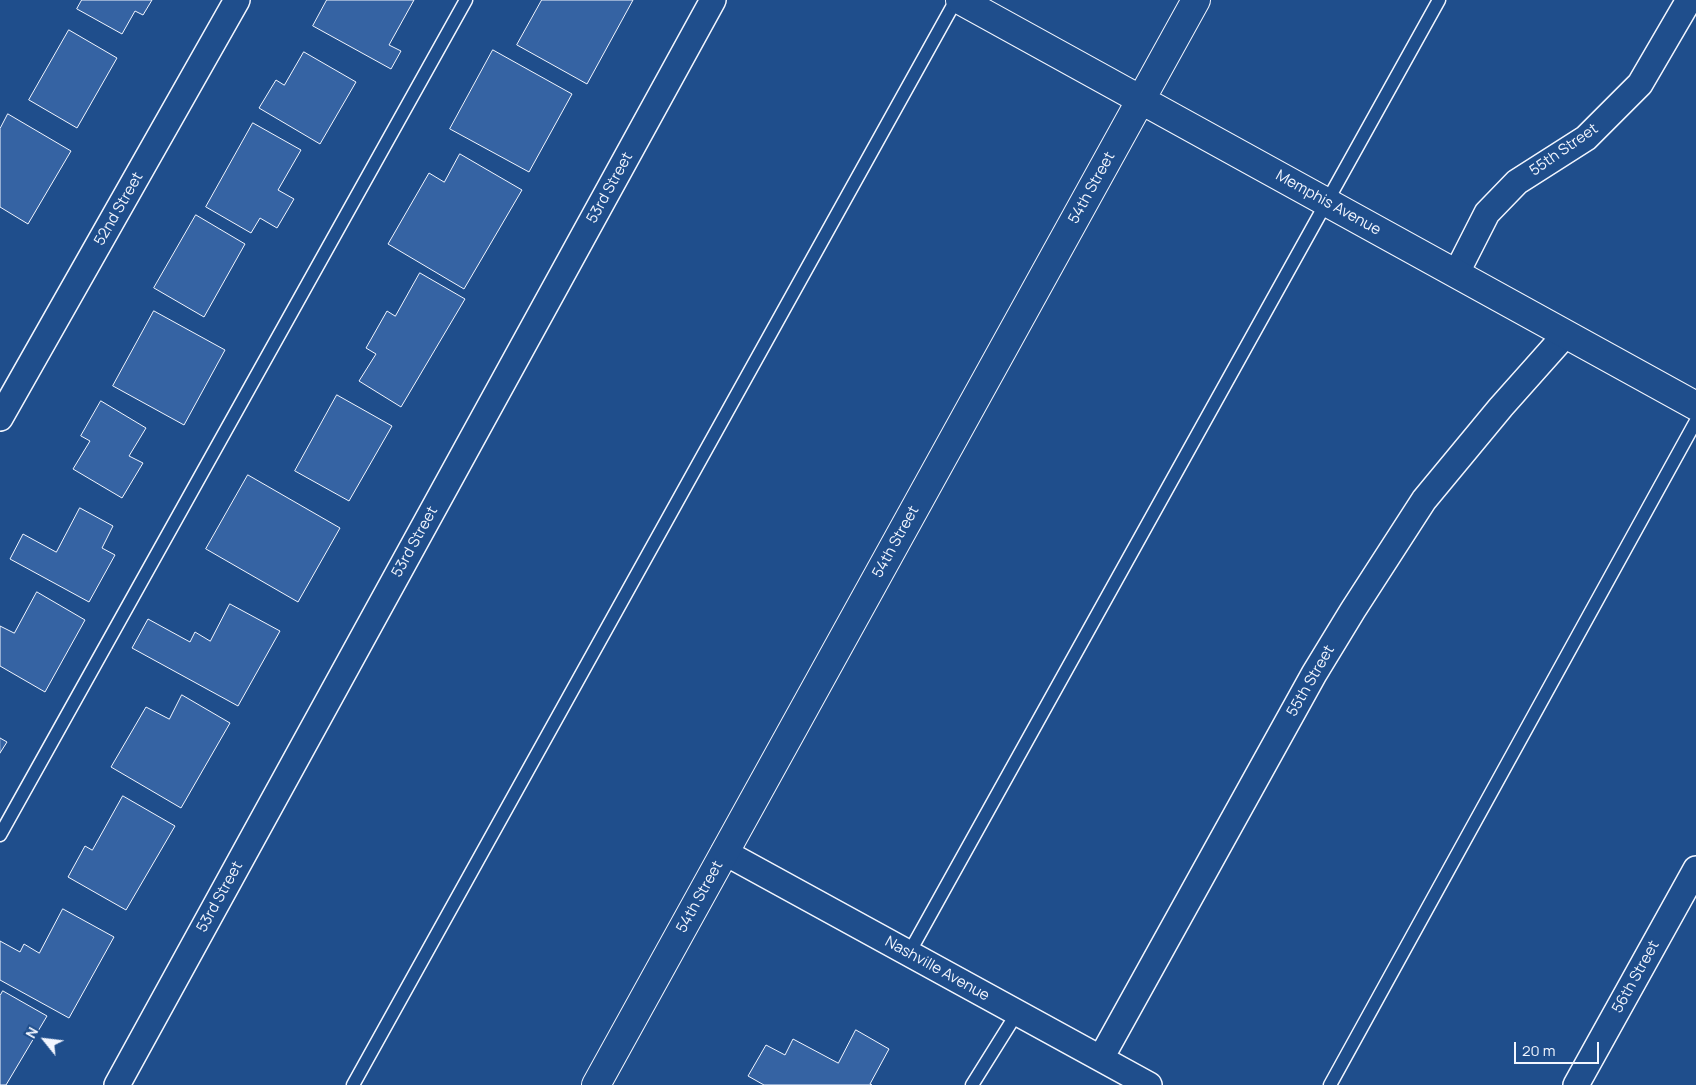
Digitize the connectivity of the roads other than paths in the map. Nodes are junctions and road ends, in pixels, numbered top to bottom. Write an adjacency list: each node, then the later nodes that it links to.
1 (237, 0): 13 (street, 52nd Street)
2 (466, 0): 15 (lane)
3 (713, 0): 21 (street, 53rd Street)
4 (958, 0): 8 (street, Memphis Avenue); 22 (lane)
5 (1196, 0): 8 (street, 54th Street)
6 (1439, 0): 9 (lane)
7 (1689, 0): 10 (street, 55th Street)
8 (1141, 99): 9 (street, Memphis Avenue); 16 (street, 54th Street)
9 (1327, 202): 10 (street, Memphis Avenue); 18 (lane)
10 (1456, 274): 11 (street, Memphis Avenue)
11 (1566, 334): 12 (street, Memphis Avenue); 20 (street, 55th Street)
12 (1696, 406)
13 (0, 418)
14 (1696, 422): 26 (lane)
15 (0, 835)
16 (724, 852): 18 (street, Nashville Avenue); 23 (street, 54th Street)
17 (1696, 869): 27 (street, 56th Street)
18 (909, 953): 19 (street, Nashville Avenue)
19 (1017, 1013): 20 (street, Nashville Avenue); 24 (lane)
20 (1101, 1058): 25 (street, Nashville Avenue)
21 (117, 1085)
22 (353, 1085)
23 (596, 1085)
24 (972, 1085)
25 (1150, 1085)
26 (1330, 1085)
27 (1576, 1085)

